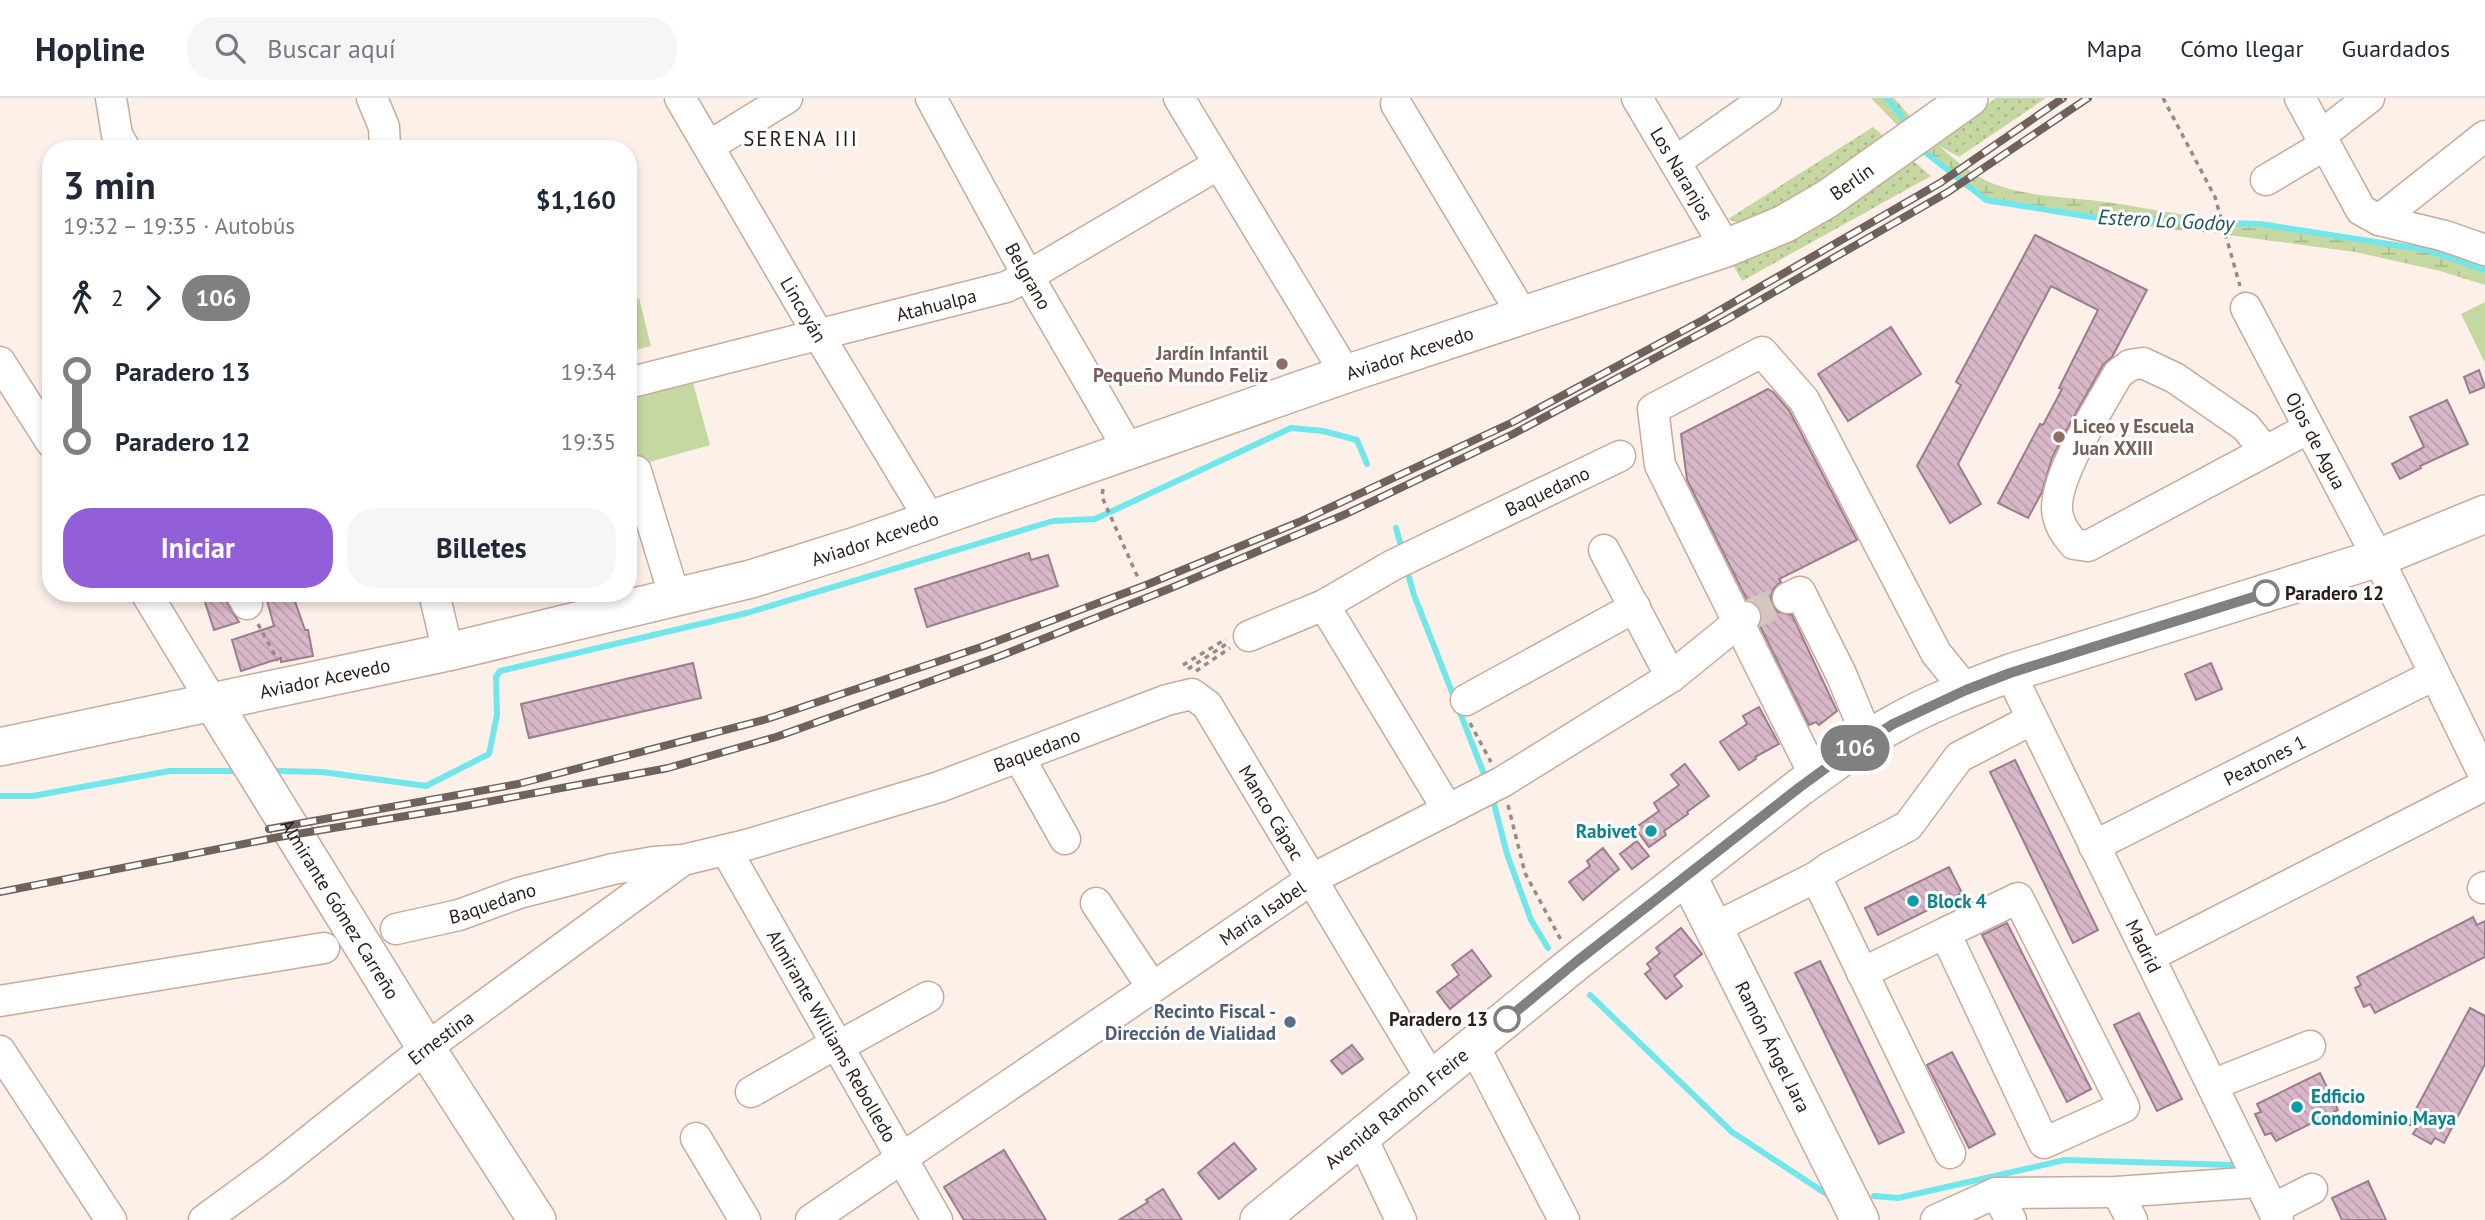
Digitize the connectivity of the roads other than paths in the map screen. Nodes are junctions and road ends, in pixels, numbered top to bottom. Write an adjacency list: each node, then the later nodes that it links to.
1 (372, 98): 15 (street)
2 (680, 98): 17 (street, Lincoyán)
3 (787, 98): 17 (street)
4 (931, 98): 24 (street, Belgrano)
5 (1179, 98): 19 (street)
6 (1637, 98): 18 (street, Los Naranjos)
7 (1766, 98): 18 (street)
8 (1969, 98): 22 (main road, Berlín)
9 (2300, 98): 16 (street)
10 (2369, 98): 16 (street)
11 (111, 104): 14 (street)
12 (1396, 104): 26 (street)
13 (2485, 136): 21 (street)
14 (120, 140)
15 (385, 140)
16 (2322, 140): 20 (street); 21 (street)
17 (709, 146): 27 (street, Lincoyán)
18 (1675, 162): 22 (street, Los Naranjos)
19 (1219, 164): 24 (street, Atahualpa); 29 (street)
20 (2266, 180)
21 (2379, 220): 23 (street)
22 (1726, 248): 26 (main road, Aviador Acevedo)
23 (2485, 250)
24 (1028, 276): 27 (street, Atahualpa); 34 (street, Belgrano)
25 (2246, 308): 31 (street, Ojos de Agua)
26 (1522, 314): 29 (main road, Aviador Acevedo)
27 (818, 334): 30 (street, Atahualpa); 38 (street, Lincoyán)
28 (2, 369): 32 (street)
29 (1346, 374): 34 (main road, Aviador Acevedo)
30 (637, 381)
31 (2309, 428): 33 (street); 40 (street, Ojos de Agua)
32 (42, 429)
33 (2265, 451): 33 (street)
34 (1130, 452): 38 (main road, Aviador Acevedo)
35 (1620, 456): 45 (street, Baquedano)
36 (637, 474): 41 (street)
37 (2485, 514): 40 (main road, Avenida Ramón Freire)
38 (931, 521): 41 (main road, Aviador Acevedo)
39 (1604, 550): 46 (street)
40 (2378, 558): 50 (main road, Avenida Ramón Freire); 51 (street, Ojos de Agua)
41 (675, 598): 49 (main road, Aviador Acevedo)
42 (1788, 598): 58 (street)
43 (151, 602): 56 (street, Almirante Gómez Carreño)
44 (436, 602): 49 (street)
45 (1324, 605): 48 (street, Baquedano); 64 (street)
46 (1635, 607): 52 (street); 55 (street)
47 (1737, 624): 52 (street, María Isabel); 54 (street); 61 (street)
48 (1236, 638)
49 (447, 652): 56 (main road, Aviador Acevedo)
50 (2010, 673): 54 (main road, Avenida Ramón Freire); 57 (street, Madrid)
51 (2434, 675): 62 (street, Ojos de Agua); 66 (street, Peatones 1)
52 (1671, 677): 64 (street, María Isabel)
53 (1190, 685): 60 (street, Baquedano); 71 (street, Manco Cápac)
54 (1966, 690): 58 (main road, Avenida Ramón Freire)
55 (1466, 700)
56 (213, 703): 59 (main road, Aviador Acevedo); 85 (main road, Almirante Gómez Carreño)
57 (2032, 720): 66 (street, Madrid); 70 (street)
58 (1868, 739): 61 (main road, Avenida Ramón Freire)
59 (0, 747)
60 (1019, 757): 65 (street); 67 (street, Baquedano)
61 (1815, 776): 69 (main road, Avenida Ramón Freire)
62 (2485, 777)
63 (2485, 785): 77 (street)
64 (1448, 810): 71 (street, María Isabel)
65 (1065, 839)
66 (2094, 846): 77 (street, Madrid)
67 (726, 850): 68 (street, Baquedano); 82 (street, Almirante Williams Rebolledo)
68 (683, 860): 74 (street, Baquedano); 85 (street, Ernestina)
69 (1687, 875): 73 (main road, Ramón Ángel Jara); 83 (main road, Avenida Ramón Freire)
70 (1816, 877): 73 (street); 78 (street)
71 (1312, 879): 79 (street, María Isabel); 87 (street, Manco Cápac)
72 (1096, 903): 79 (street)
73 (1714, 928): 108 (main road, Ramón Ángel Jara)
74 (396, 929)
75 (1945, 933): 75 (street); 78 (street)
76 (324, 948): 81 (street)
77 (2150, 956): 88 (street, Madrid)
78 (1862, 973): 92 (street)
79 (1152, 987): 93 (street, María Isabel)
80 (928, 998): 82 (street)
81 (0, 1001)
82 (838, 1044): 89 (street); 93 (street, Almirante Williams Rebolledo)
83 (1474, 1046): 87 (main road, Avenida Ramón Freire); 107 (street)
84 (2310, 1046): 88 (street)
85 (426, 1048): 100 (street, Ernestina); 101 (main road, Almirante Gómez Carreño)
86 (0, 1051): 99 (street)
87 (1432, 1080): 91 (main road, Avenida Ramón Freire)
88 (2211, 1085): 94 (street, Madrid)
89 (751, 1092)
90 (696, 1138): 102 (street)
91 (1362, 1138): 105 (main road, Avenida Ramón Freire); 106 (street)
92 (1950, 1153)
93 (901, 1159): 103 (street, María Isabel); 104 (street, Almirante Williams Rebolledo)
94 (2258, 1182): 97 (street); 98 (street, Madrid)
95 (2312, 1189): 98 (street)
96 (1996, 1192): 97 (street); 109 (street); 110 (street)
97 (2117, 1192): 111 (street)
98 (2276, 1215)
99 (111, 1220)
100 (204, 1220)
101 (537, 1220)
102 (745, 1220)
103 (811, 1220)
104 (937, 1220)
105 (1259, 1220)
106 (1401, 1220)
107 (1564, 1220)
108 (1860, 1220)
109 (1936, 1220)
110 (2011, 1220)
111 (2132, 1220)

